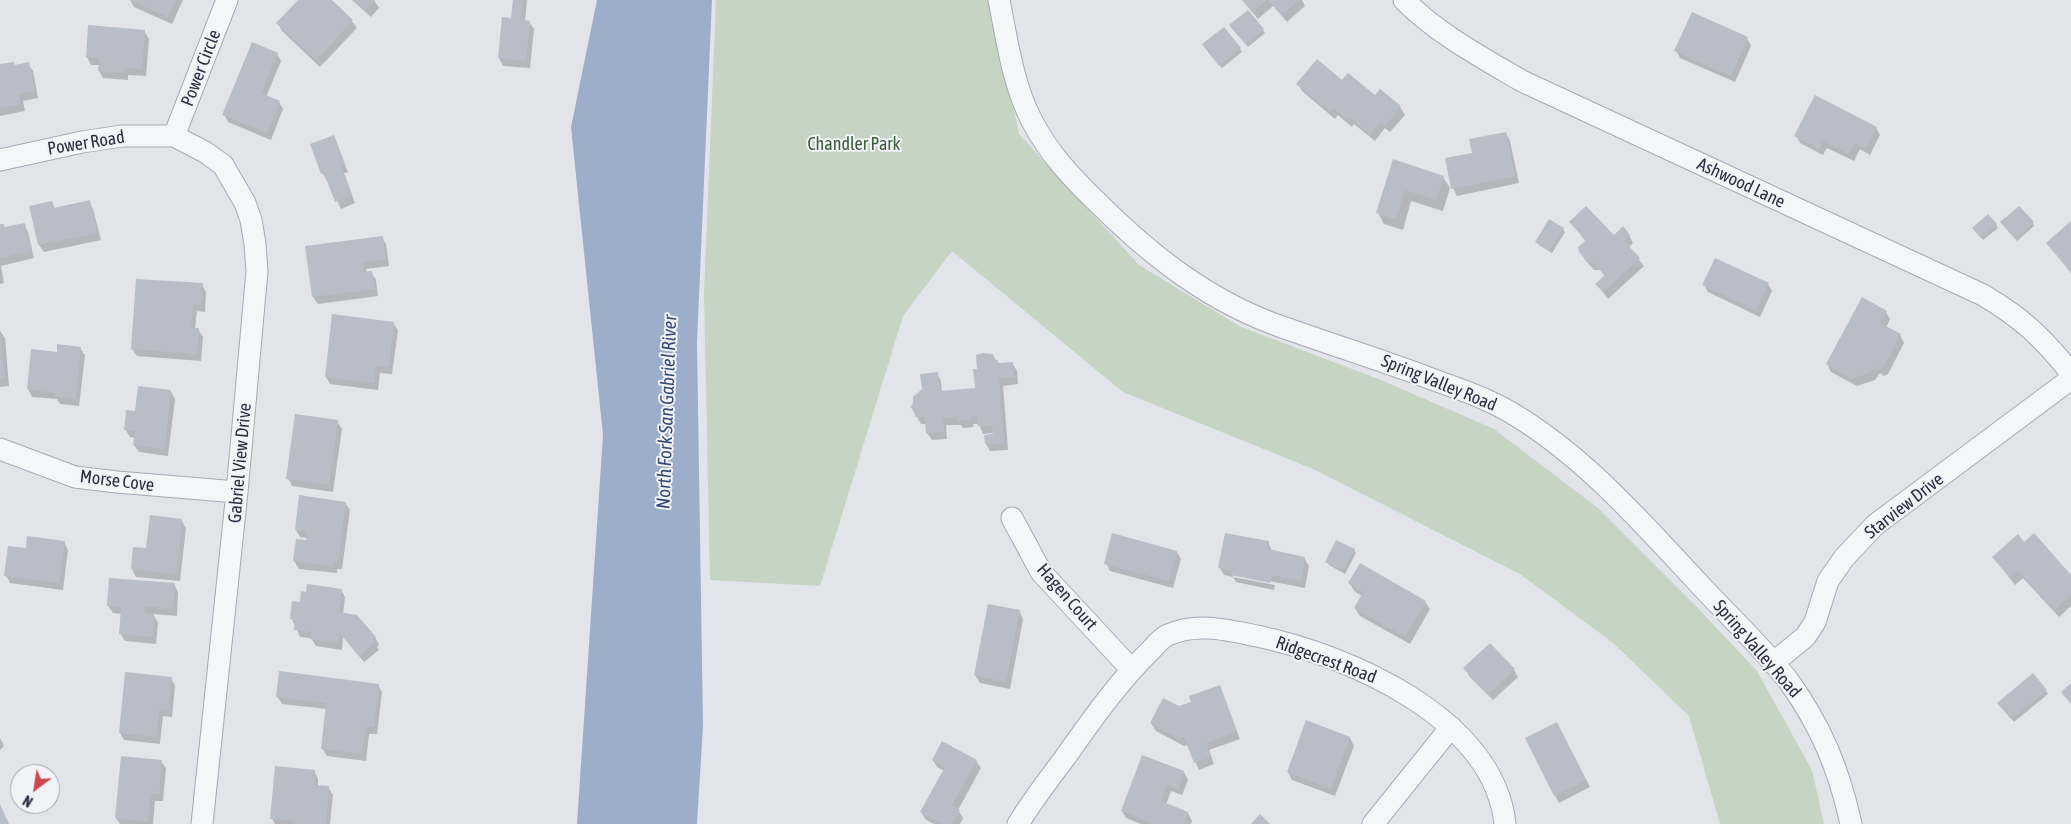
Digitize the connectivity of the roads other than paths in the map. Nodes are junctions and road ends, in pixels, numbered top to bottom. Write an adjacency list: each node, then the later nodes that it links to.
1 (227, 0): 4 (street, Power Circle)
2 (998, 0): 11 (street, Spring Valley Road)
3 (1404, 0): 6 (street, Ashwood Lane)
4 (174, 136): 5 (street, Power Road); 9 (street, Gabriel View Drive)
5 (0, 160)
6 (2071, 373)
7 (2071, 379): 11 (street, Starview Drive)
8 (0, 449): 9 (street, Morse Cove)
9 (238, 492): 14 (street, Gabriel View Drive)
10 (1012, 518): 12 (street, Hagen Court)
11 (1773, 663): 18 (street, Spring Valley Road)
12 (1131, 669): 13 (street, Ridgecrest Road); 15 (street, Ridgecrest Road)
13 (1451, 727): 16 (street); 17 (street, Ridgecrest Road)
14 (202, 824)
15 (1018, 824)
16 (1373, 824)
17 (1505, 824)
18 (1851, 824)

